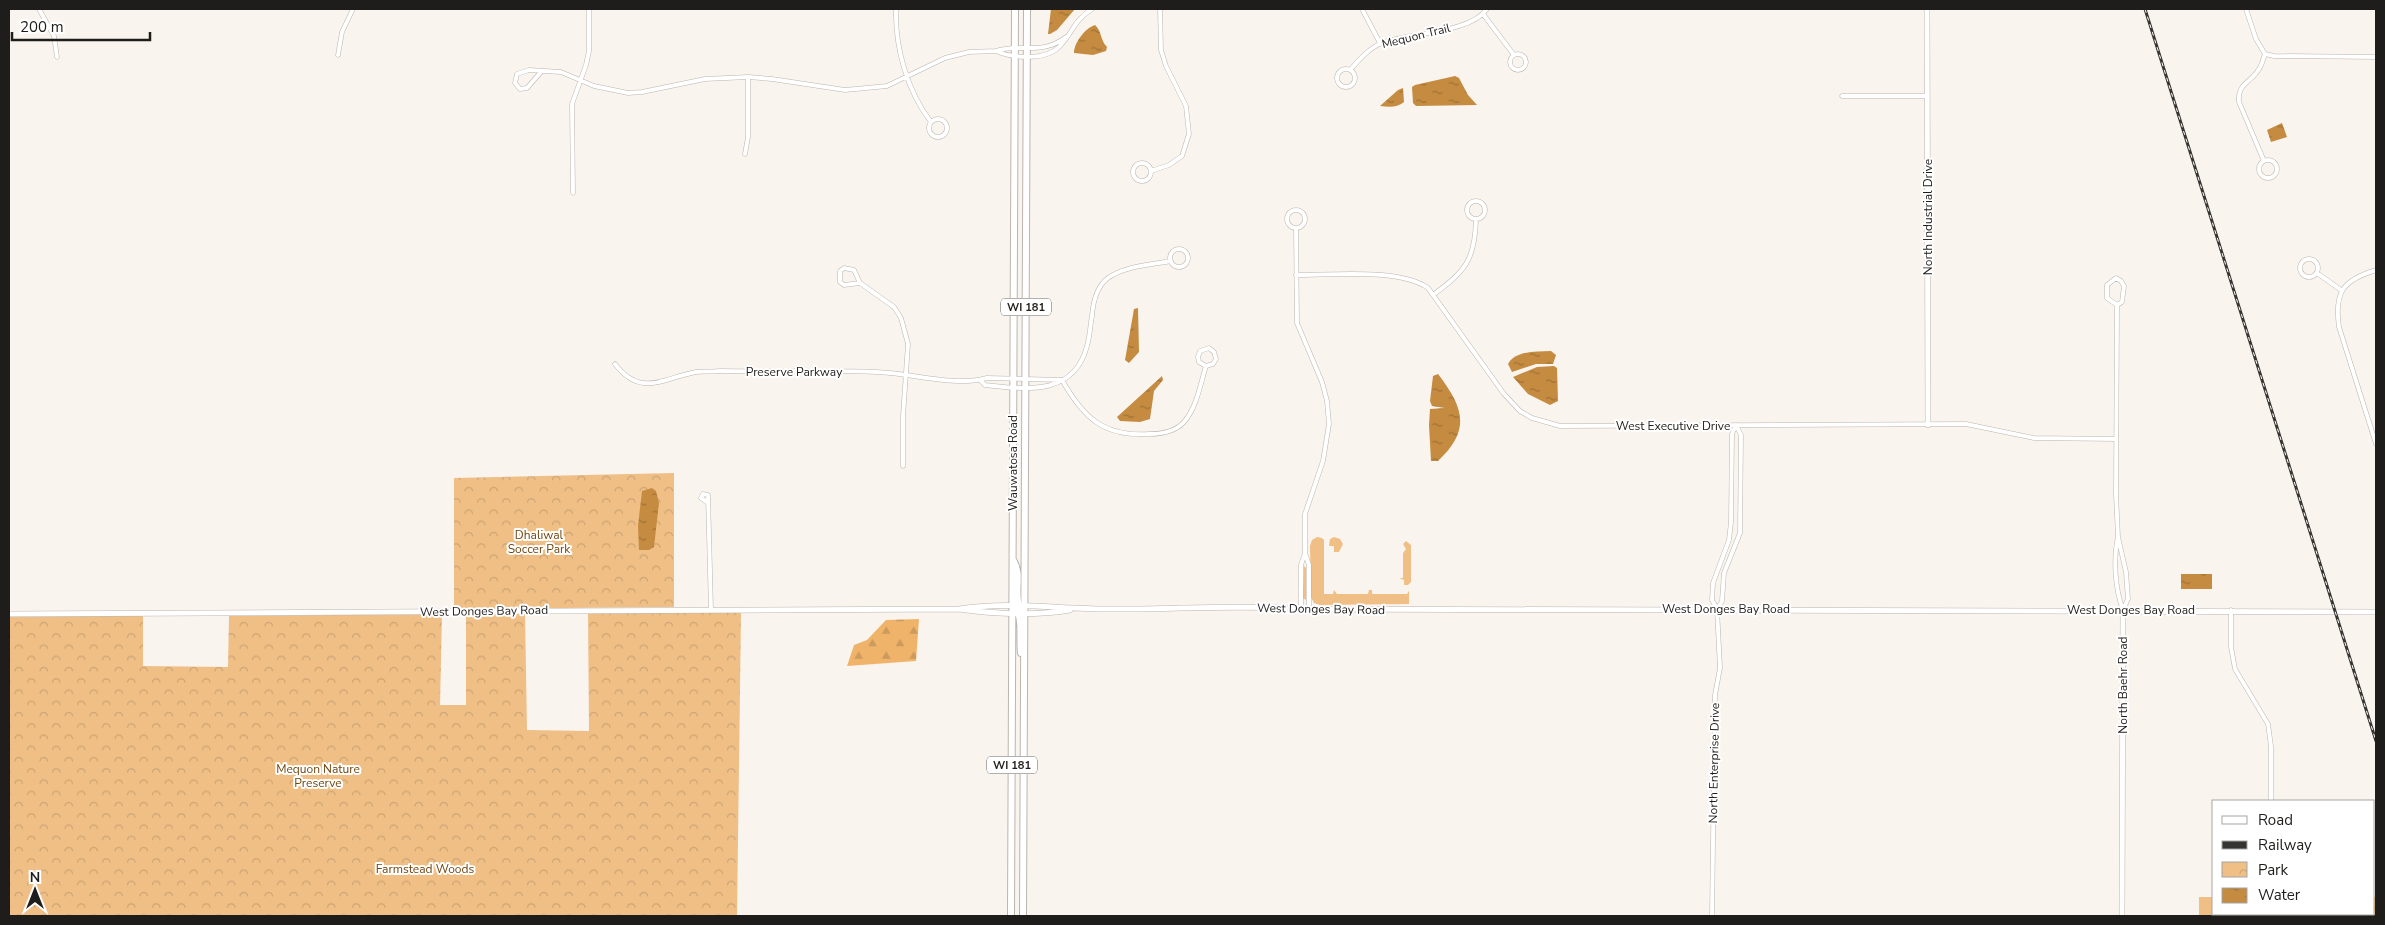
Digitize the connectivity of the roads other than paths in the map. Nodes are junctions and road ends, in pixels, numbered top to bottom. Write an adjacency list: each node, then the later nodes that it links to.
1 (39, 9): 22 (street)
2 (353, 9): 21 (street)
3 (589, 9): 29 (street)
4 (896, 9): 27 (street)
5 (1015, 9): 16 (main road, Wauwatosa Road / WI 181)
6 (1027, 9): 18 (main road, Wauwatosa Road / WI 181)
7 (1092, 9): 14 (street)
8 (1160, 9): 35 (street)
9 (1362, 9): 15 (street)
10 (1487, 9): 13 (street, Mequon Trail)
11 (1927, 9): 31 (street, North Industrial Drive)
12 (2246, 9): 20 (street)
13 (1483, 14): 15 (street, Mequon Trail); 19 (street)
14 (1066, 37): 18 (street); 18 (street)
15 (1380, 43): 25 (street, Mequon Trail)
16 (1015, 48): 17 (street); 18 (street); 23 (main road, Wauwatosa Road / WI 181)
17 (996, 51): 23 (street); 27 (street)
18 (1027, 52): 23 (street); 51 (main road, Wauwatosa Road / WI 181)
19 (1514, 54): 19 (street)
20 (2265, 54): 24 (street); 34 (street)
21 (338, 55)
22 (57, 56)
23 (1015, 56): 50 (main road, Wauwatosa Road / WI 181)
24 (2376, 56)
25 (1350, 70): 25 (street, Mequon Trail)
26 (541, 72): 26 (street); 29 (street)
27 (908, 76): 28 (street); 32 (street)
28 (748, 78): 29 (street); 33 (street)
29 (580, 79): 36 (street)
30 (1842, 96): 31 (street)
31 (1928, 96): 57 (street, North Industrial Drive)
32 (931, 122): 32 (street)
33 (745, 154)
34 (2264, 161): 34 (street)
35 (1151, 171): 35 (street)
36 (573, 193)
37 (1476, 219): 37 (street); 45 (street)
38 (1296, 229): 38 (street); 42 (street)
39 (1170, 261): 39 (street); 52 (street)
40 (2376, 270): 44 (street)
41 (2317, 273): 41 (street); 44 (street)
42 (1296, 275): 45 (street, West Executive Drive); 63 (street)
43 (860, 283): 43 (street); 49 (street)
44 (2342, 290): 59 (street)
45 (1434, 295): 56 (street, West Executive Drive)
46 (2116, 305): 46 (street, North Baehr Road); 58 (street, North Baehr Road)
47 (615, 364): 49 (street, Preserve Parkway)
48 (1206, 366): 48 (street); 52 (street)
49 (906, 374): 53 (street, Preserve Parkway); 60 (street)
50 (1014, 379): 51 (street, Preserve Parkway); 53 (street, Preserve Parkway); 54 (main road, Wauwatosa Road / WI 181)
51 (1026, 380): 52 (street, Preserve Parkway); 55 (main road, Wauwatosa Road / WI 181)
52 (1062, 380): 55 (street, Preserve Parkway)
53 (981, 381): 54 (street, Preserve Parkway)
54 (1014, 387): 55 (street, Preserve Parkway); 66 (main road, Wauwatosa Road / WI 181)
55 (1026, 388): 66 (main road, Wauwatosa Road / WI 181)
56 (1736, 425): 57 (street, West Executive Drive); 71 (street, North Enterprise Drive); 71 (street, North Enterprise Drive)
57 (1928, 425): 58 (street, West Executive Drive)
58 (2115, 439): 62 (street, North Baehr Road)
59 (2376, 444)
60 (903, 466)
61 (707, 502): 72 (street)
62 (2118, 537): 64 (street, North Baehr Road); 65 (street)
63 (1304, 553): 69 (street); 70 (street)
64 (2124, 562): 65 (street); 73 (street, North Baehr Road)
65 (2116, 563): 73 (street)
66 (1019, 604): 67 (street, West Donges Bay Road); 68 (street, West Donges Bay Road); 76 (main road); 76 (main road, Wauwatosa Road / WI 181)
67 (959, 609): 72 (street, West Donges Bay Road); 76 (street, West Donges Bay Road)
68 (1076, 609): 69 (street, West Donges Bay Road); 76 (street, West Donges Bay Road)
69 (1301, 609): 70 (street, West Donges Bay Road)
70 (1309, 609): 71 (street, West Donges Bay Road)
71 (1717, 609): 73 (street, West Donges Bay Road); 81 (street, North Enterprise Drive)
72 (711, 610): 77 (street, West Donges Bay Road)
73 (2123, 610): 74 (street, West Donges Bay Road); 82 (street, North Baehr Road)
74 (2231, 610): 75 (street, West Donges Bay Road); 78 (street)
75 (2376, 612)
76 (1018, 613): 79 (main road, Wauwatosa Road / WI 181); 80 (main road, Wauwatosa Road / WI 181)
77 (9, 614)
78 (2271, 800)
79 (1011, 916)
80 (1023, 916)
81 (1712, 916)
82 (2122, 916)

